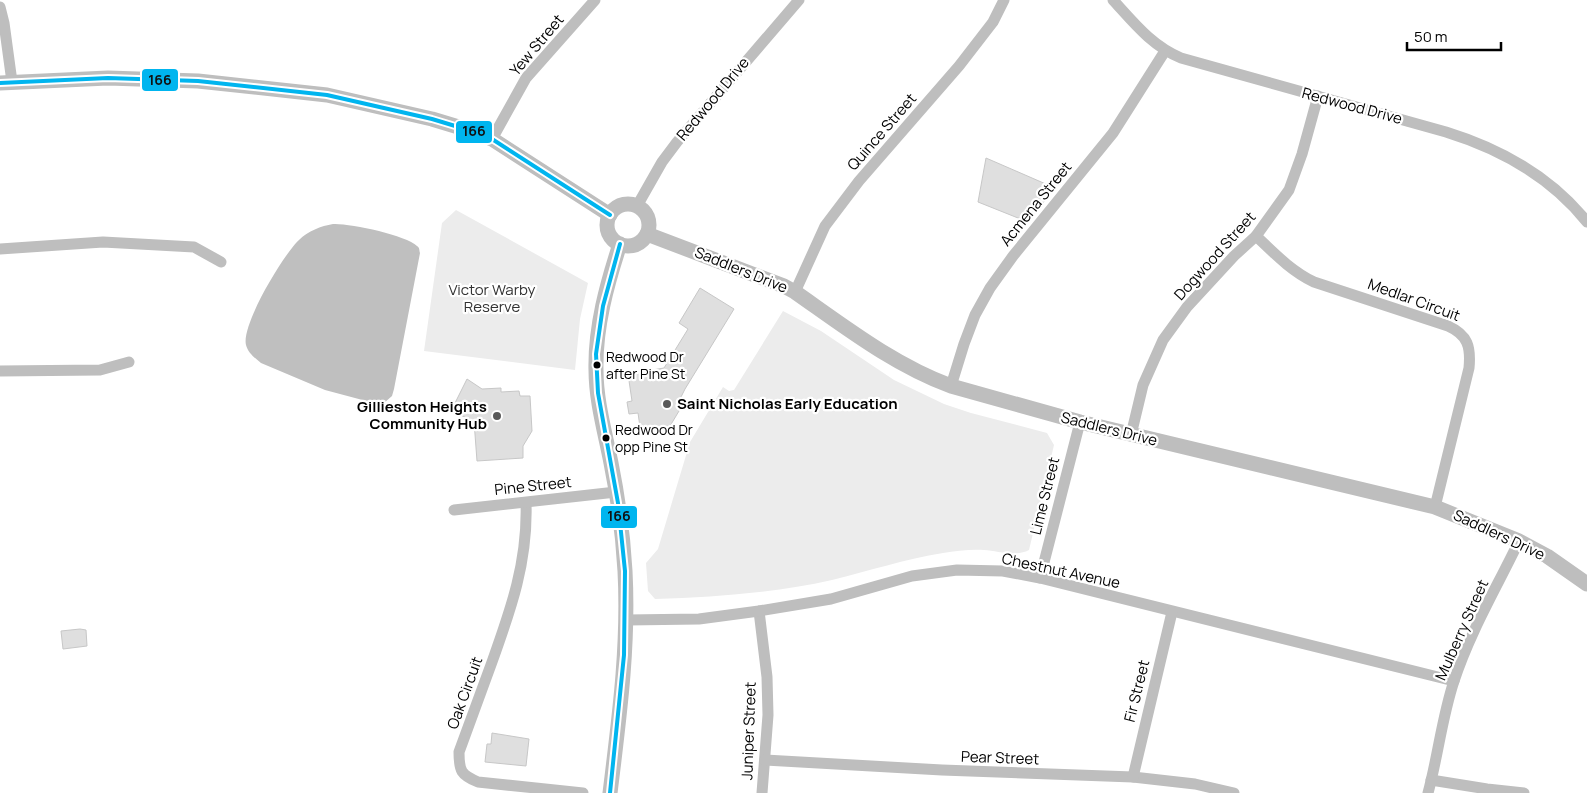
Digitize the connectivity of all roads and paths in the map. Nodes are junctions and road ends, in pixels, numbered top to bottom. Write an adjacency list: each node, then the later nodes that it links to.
1 (594, 0): 9 (street, Yew Street)
2 (1004, 0): 18 (street, Quince Street)
3 (1113, 0): 6 (street, Redwood Drive)
4 (796, 1): 10 (street, Redwood Drive)
5 (0, 7): 7 (street)
6 (1165, 51): 8 (street, Redwood Drive); 21 (street, Acmena Street)
7 (6, 82): 9 (street)
8 (1318, 96): 12 (street, Redwood Drive); 14 (street, Dogwood Street)
9 (492, 139): 11 (street)
10 (637, 206): 11 (street); 13 (street)
11 (610, 215): 15 (street)
12 (1587, 222)
13 (647, 234): 15 (street); 18 (street, Saddlers Drive)
14 (1256, 236): 23 (street, Dogwood Street); 26 (street, Medlar Circuit)
15 (620, 244): 24 (street)
16 (0, 249): 17 (street)
17 (221, 262)
18 (795, 292): 21 (street, Saddlers Drive)
19 (128, 362): 20 (street)
20 (0, 371)
21 (951, 386): 22 (street, Saddlers Drive)
22 (1080, 422): 23 (street, Saddlers Drive); 29 (street, Lime Street)
23 (1131, 435): 26 (street, Saddlers Drive)
24 (616, 492): 25 (street, Pine Street); 33 (street)
25 (526, 503): 27 (street, Pine Street); 38 (street, Oak Circuit)
26 (1435, 507): 28 (street, Saddlers Drive)
27 (454, 510)
28 (1519, 542): 30 (street, Saddlers Drive); 34 (street, Mulberry Street)
29 (1040, 578): 31 (street, Chestnut Avenue); 32 (street, Chestnut Avenue)
30 (1585, 579)
31 (759, 612): 33 (street, Chestnut Avenue); 35 (street, Juniper Street)
32 (1172, 612): 34 (street, Chestnut Avenue); 36 (street, Fir Street)
33 (627, 620): 39 (street)
34 (1454, 681): 37 (street, Mulberry Street)
35 (764, 760): 36 (street, Pear Street); 40 (street, Juniper Street)
36 (1133, 776): 41 (street, Pear Street)
37 (1431, 780): 42 (street, Mulberry Street); 43 (street)
38 (583, 793)
39 (610, 793)
40 (762, 793)
41 (1234, 793)
42 (1428, 793)
43 (1524, 793)

